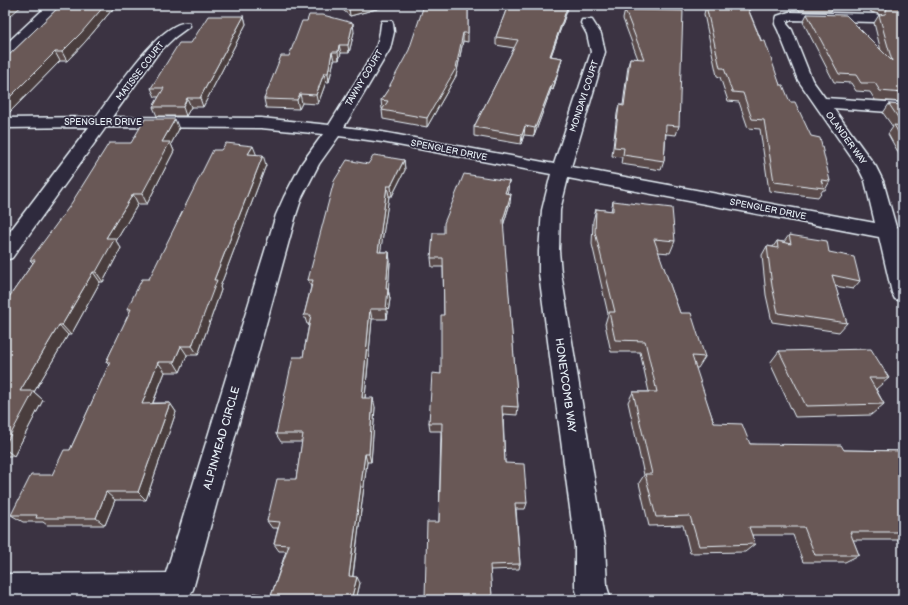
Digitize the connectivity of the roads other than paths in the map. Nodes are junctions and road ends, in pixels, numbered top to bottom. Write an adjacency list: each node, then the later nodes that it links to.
1 (55, 5): 6 (street)
2 (875, 18): 7 (street)
3 (387, 24): 11 (street, TAWNY COURT)
4 (587, 24): 12 (street, MONDAVI COURT)
5 (184, 26): 9 (street, MATISSE COURT)
6 (5, 52)
7 (820, 102): 8 (street, OLANDER WAY); 13 (street, OLANDER WAY)
8 (903, 108)
9 (101, 122): 10 (street, SPENGLER DRIVE); 11 (street, SPENGLER DRIVE); 14 (street)
10 (5, 123)
11 (334, 130): 12 (street, SPENGLER DRIVE); 16 (street, ALPINMEAD CIRCLE)
12 (561, 170): 13 (street, SPENGLER DRIVE); 17 (street, HONEYCOMB WAY)
13 (895, 233): 15 (street)
14 (5, 253)
15 (903, 293)
16 (5, 590)
17 (595, 600)

